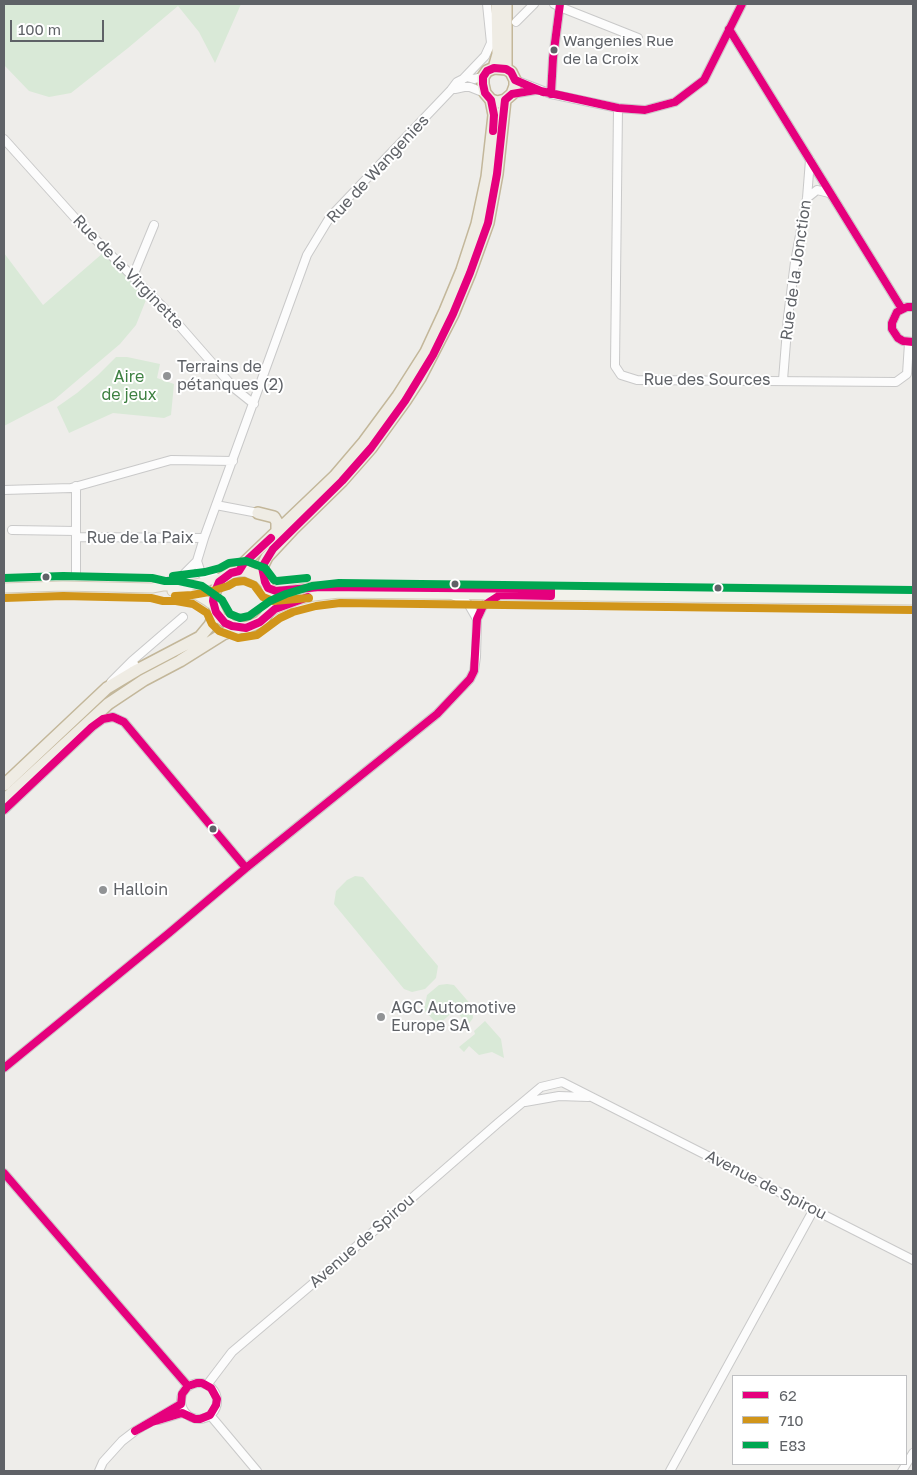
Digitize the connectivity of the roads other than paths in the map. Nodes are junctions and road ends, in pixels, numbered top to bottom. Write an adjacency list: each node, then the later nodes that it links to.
1 (487, 4): 12 (street, Rue de Wangenies)
2 (497, 4): 10 (highway)
3 (506, 4): 10 (highway)
4 (534, 4): 7 (street)
5 (742, 4): 8 (street)
6 (558, 5): 9 (street); 16 (street)
7 (516, 22)
8 (729, 29): 19 (street); 21 (street)
9 (638, 38)
10 (500, 68): 11 (highway); 13 (highway)
11 (484, 77): 12 (street); 17 (highway)
12 (462, 80): 14 (street, Rue de Wangenies)
13 (515, 80): 15 (street); 18 (highway)
14 (455, 89): 17 (street); 30 (street, Rue de Wangenies)
15 (536, 90): 16 (street); 18 (street)
16 (551, 94): 19 (street)
17 (488, 97): 18 (highway); 37 (highway)
18 (509, 97): 44 (highway)
19 (618, 108): 29 (street, Rue des Sources)
20 (4, 139): 25 (street, Rue de la Virginette)
21 (810, 160): 22 (street); 23 (street, Rue de la Jonction)
22 (829, 193): 23 (street); 27 (street)
23 (807, 198): 29 (street, Rue de la Jonction)
24 (154, 226): 25 (street)
25 (133, 276): 30 (street, Rue de la Virginette)
26 (913, 307): 27 (street)
27 (902, 309): 28 (street)
28 (911, 342): 29 (street, Rue des Sources)
29 (783, 380)
30 (254, 404): 31 (street, Rue de Wangenies)
31 (233, 461): 32 (street); 34 (street, Rue de Wangenies)
32 (76, 486): 33 (street); 38 (street)
33 (4, 490)
34 (216, 505): 35 (street); 39 (street, Rue de Wangenies)
35 (258, 513): 37 (highway)
36 (12, 530): 38 (street, Rue de la Paix)
37 (277, 533): 41 (highway)
38 (76, 534): 39 (street, Rue de la Paix); 42 (street)
39 (204, 538): 40 (street, Rue de Wangenies)
40 (197, 561): 43 (street); 45 (street)
41 (239, 571): 43 (highway); 44 (highway)
42 (76, 574)
43 (224, 577): 45 (main road); 54 (highway)
44 (267, 585): 48 (main road); 56 (highway)
45 (163, 586): 47 (main road)
46 (4, 588): 47 (main road)
47 (152, 588): 54 (main road)
48 (551, 593): 49 (main road); 52 (main road)
49 (610, 593): 50 (main road); 53 (main road)
50 (913, 594)
51 (450, 595): 52 (main road); 56 (main road); 57 (street)
52 (500, 596): 57 (street)
53 (913, 600)
54 (215, 610): 58 (highway); 59 (highway)
55 (183, 617): 59 (street)
56 (265, 617): 58 (highway)
57 (476, 619): 63 (street)
58 (239, 628): 61 (highway)
59 (135, 666): 60 (highway)
60 (4, 784)
61 (4, 800)
62 (4, 810): 63 (street)
63 (246, 868): 64 (street)
64 (4, 1068)
65 (592, 1097): 66 (street, Avenue de Spirou); 66 (street, Avenue de Spirou); 68 (street, Avenue de Spirou)
66 (523, 1102): 70 (street, Avenue de Spirou)
67 (4, 1173): 71 (street)
68 (814, 1209): 69 (street, Avenue de Spirou); 78 (street)
69 (913, 1260)
70 (207, 1385): 71 (street); 74 (street)
71 (188, 1386): 72 (street)
72 (181, 1404): 73 (street); 75 (street)
73 (186, 1414): 74 (street); 75 (street)
74 (210, 1415): 77 (street)
75 (152, 1422): 76 (street)
76 (99, 1471)
77 (257, 1471)
78 (670, 1471)

